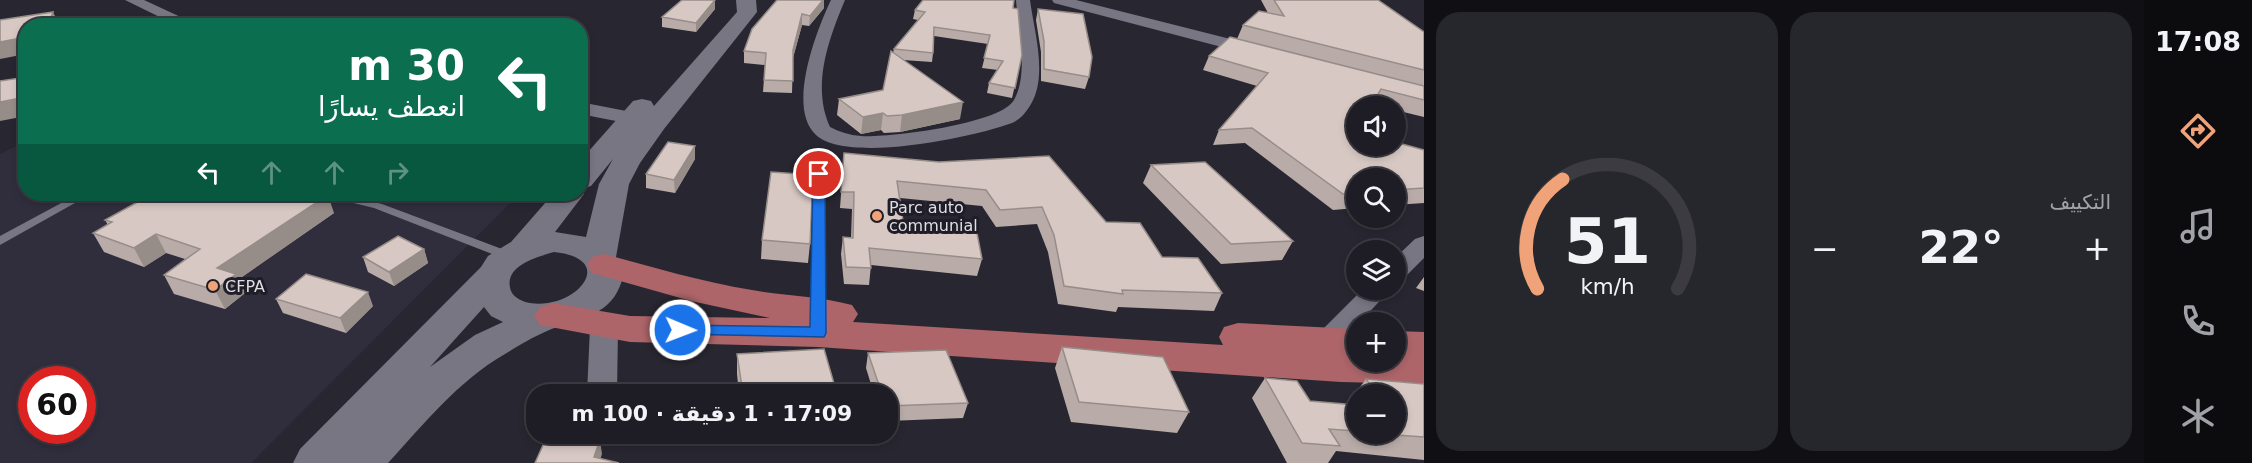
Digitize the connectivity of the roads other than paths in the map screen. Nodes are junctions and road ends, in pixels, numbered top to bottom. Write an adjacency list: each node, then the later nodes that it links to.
1 (132, 0): 9 (street)
2 (727, 0): 12 (main road)
3 (746, 0): 12 (main road)
4 (1023, 0): 7 (street)
5 (1059, 0): 8 (street)
6 (1136, 0): 8 (street)
7 (831, 1)
8 (1125, 16): 10 (street)
9 (174, 18)
10 (1275, 55)
11 (588, 110): 12 (street)
12 (643, 120): 13 (main road); 21 (main road)
13 (588, 172)
14 (819, 174): 25 (lane)
15 (72, 201): 18 (lane)
16 (358, 201): 20 (lane)
17 (563, 201): 20 (main road)
18 (0, 241)
19 (1424, 244): 22 (street)
20 (508, 260): 21 (main road); 24 (main road); 32 (main road)
21 (602, 261): 24 (main road); 25 (main road)
22 (1406, 261)
23 (1366, 300): 29 (street)
24 (549, 316): 26 (main road); 33 (main road)
25 (818, 323): 26 (main road); 29 (main road)
26 (604, 327): 31 (street)
27 (1406, 345): 28 (main road)
28 (1424, 346)
29 (1342, 351): 30 (main road)
30 (1424, 369)
31 (602, 384)
32 (316, 463)
33 (360, 463)

